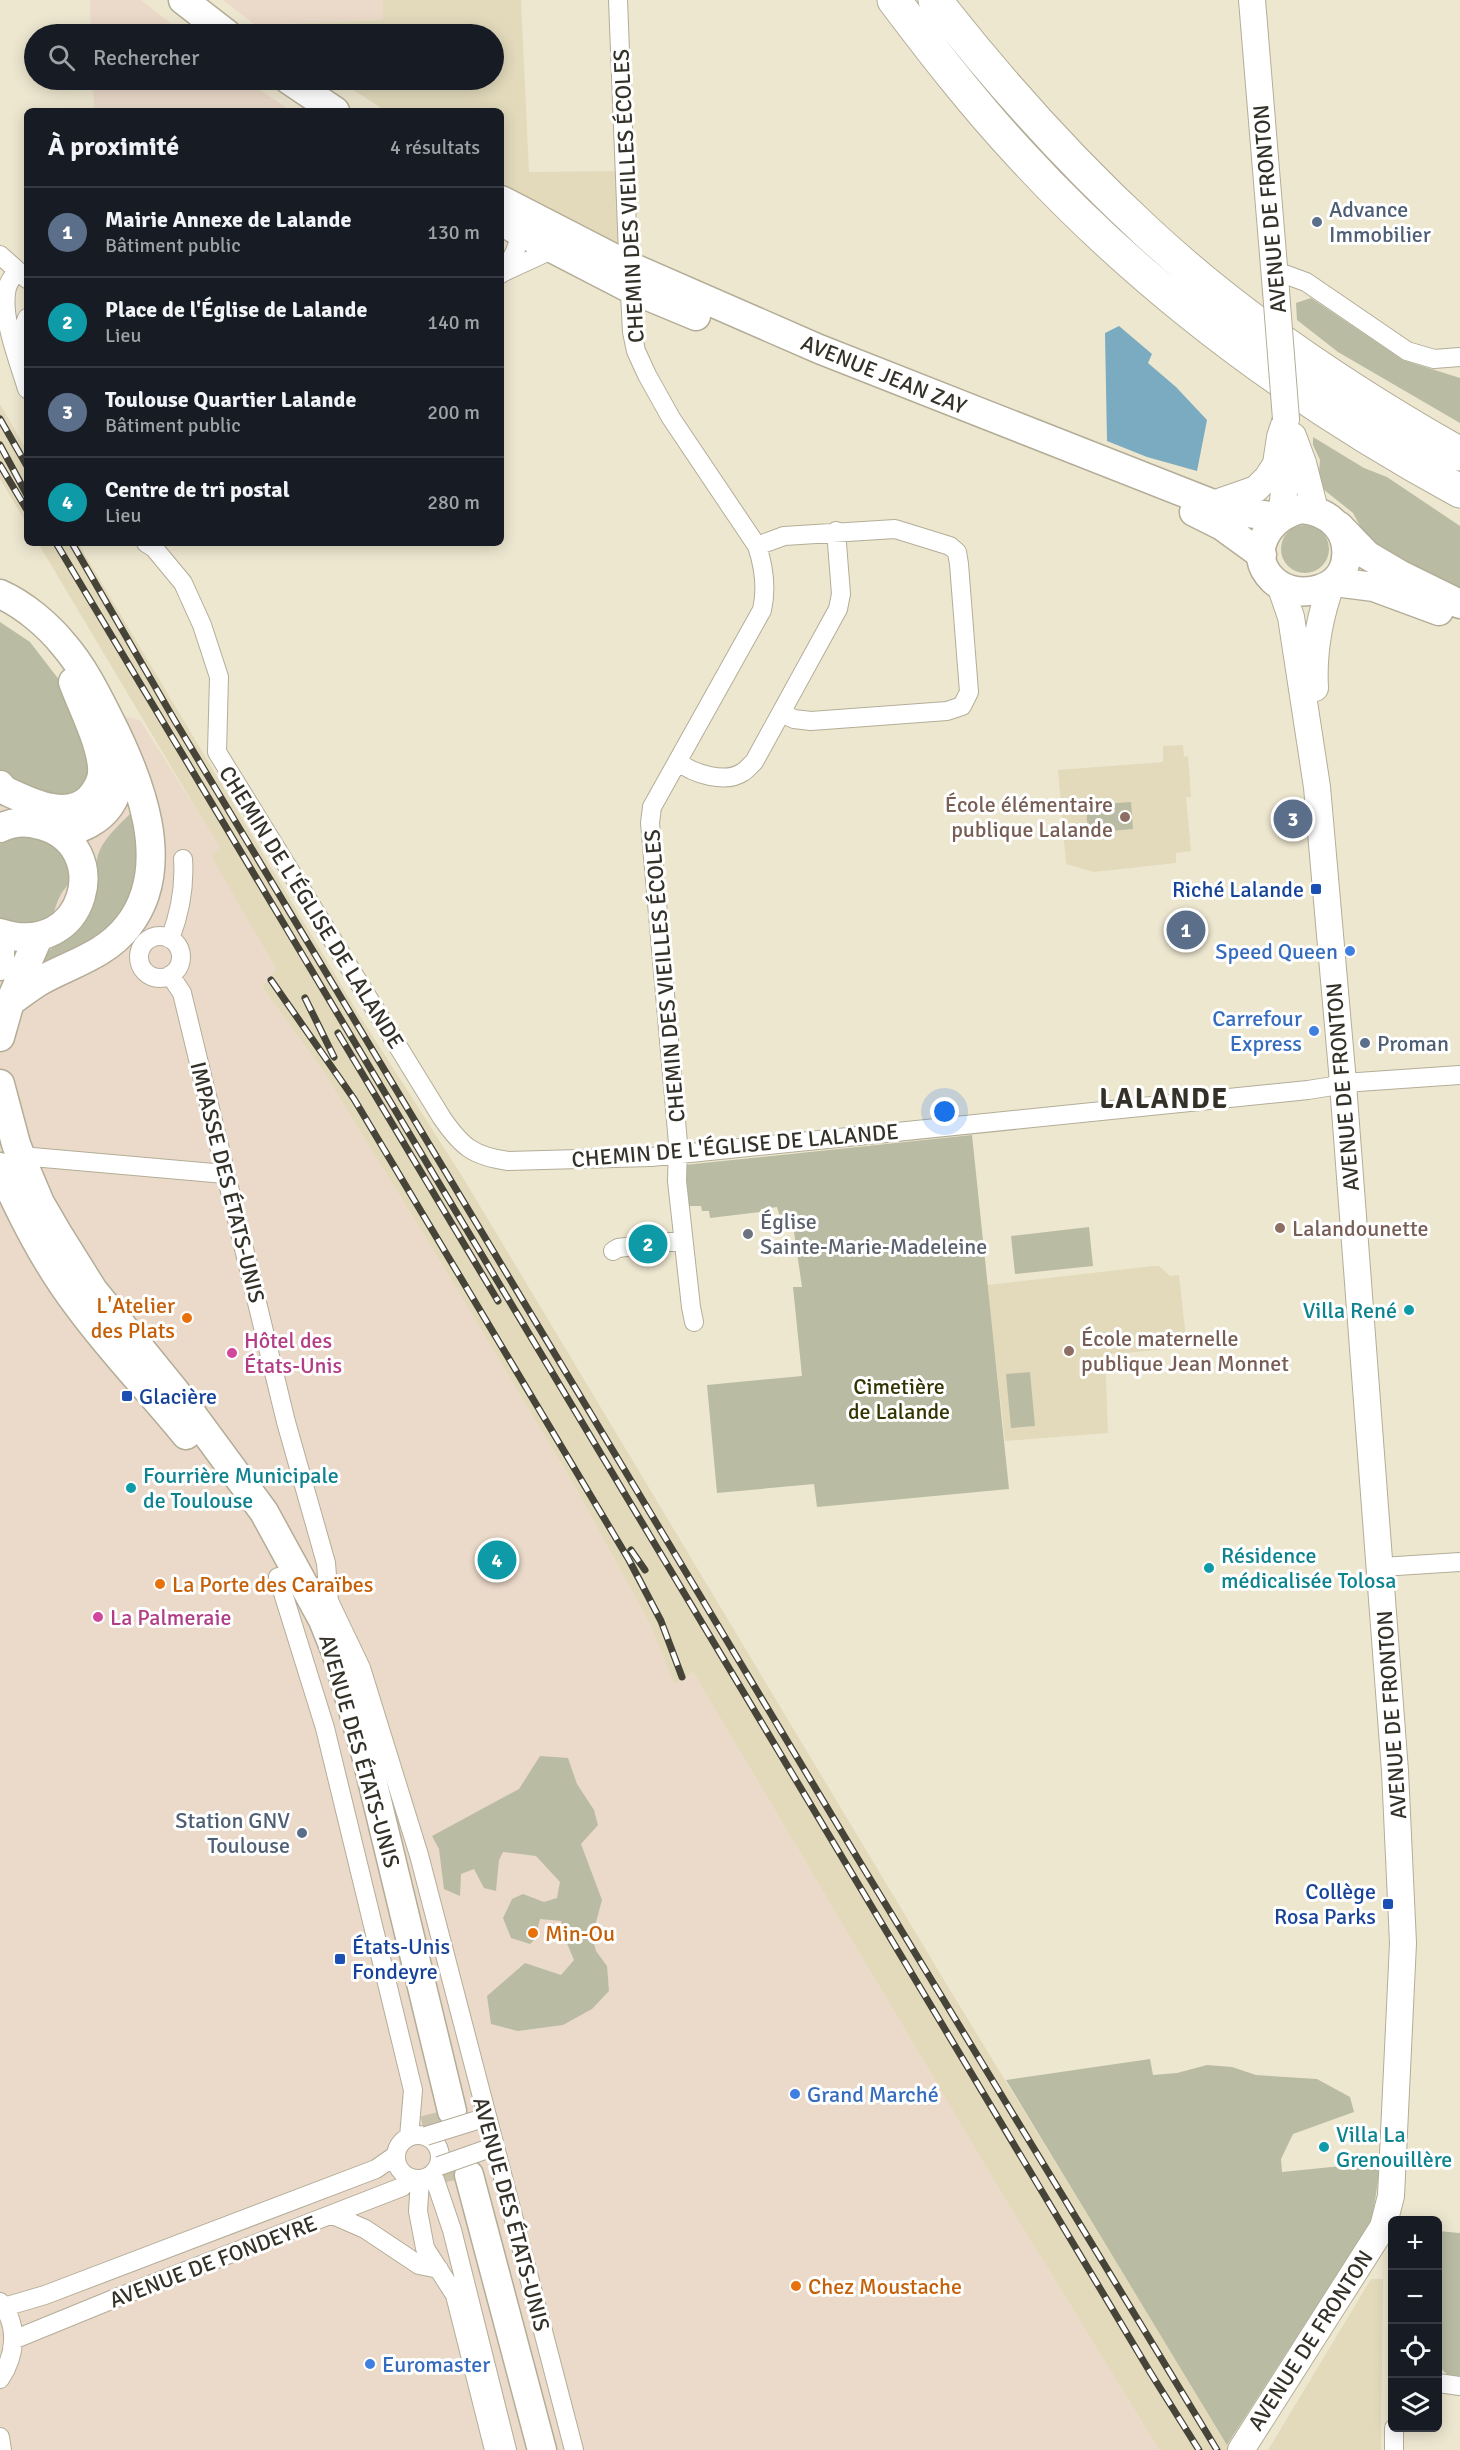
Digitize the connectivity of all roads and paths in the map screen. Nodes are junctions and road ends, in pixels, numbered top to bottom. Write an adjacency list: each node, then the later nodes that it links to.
1 (183, 0): 6 (main road)
2 (618, 0): 15 (street, CHEMIN DES VIEILLES ÉCOLES)
3 (894, 0): 23 (highway)
4 (935, 0): 22 (highway)
5 (1252, 0): 16 (street, AVENUE DE FRONTON)
6 (214, 24)
7 (304, 90): 8 (main road)
8 (331, 108)
9 (508, 219): 10 (main road, AVENUE JEAN ZAY); 12 (street); 15 (main road, AVENUE JEAN ZAY)
10 (558, 252): 13 (street); 15 (main road, AVENUE JEAN ZAY)
11 (0, 255): 14 (street)
12 (504, 270)
13 (504, 272)
14 (22, 275): 18 (street)
15 (630, 278): 24 (main road, AVENUE JEAN ZAY); 30 (street, CHEMIN DES VIEILLES ÉCOLES); 31 (main road, AVENUE JEAN ZAY)
16 (1275, 282): 19 (street); 21 (street, AVENUE DE FRONTON, bridge)
17 (24, 326): 18 (street)
18 (16, 349): 20 (street)
19 (1460, 357)
20 (24, 378)
21 (1286, 419): 24 (street, AVENUE DE FRONTON); 25 (street, AVENUE DE FRONTON); 26 (street, AVENUE DE FRONTON)
22 (1460, 454)
23 (1460, 491)
24 (1213, 504): 26 (main road, AVENUE JEAN ZAY)
25 (1315, 510): 26 (main road); 27 (main road)
26 (1280, 517): 31 (main road)
27 (1338, 525): 32 (main road); 35 (main road)
28 (836, 531): 30 (street); 39 (street); 39 (street)
29 (150, 546): 59 (street, CHEMIN DE L'ÉGLISE DE LALANDE)
30 (757, 546): 41 (street, CHEMIN DES VIEILLES ÉCOLES)
31 (1262, 555): 33 (main road)
32 (1333, 583): 33 (main road); 37 (main road); 40 (street, AVENUE DE FRONTON)
33 (1280, 585): 40 (street, AVENUE DE FRONTON)
34 (0, 594): 42 (main road)
35 (1460, 604)
36 (0, 609): 38 (main road)
37 (1460, 620)
38 (70, 674): 43 (main road); 45 (main road)
39 (781, 713): 41 (street)
40 (1314, 760): 58 (street, AVENUE DE FRONTON)
41 (679, 762): 59 (street, CHEMIN DES VIEILLES ÉCOLES)
42 (137, 781): 47 (main road); 54 (main road)
43 (0, 785)
44 (7, 820): 45 (main road)
45 (59, 833): 47 (main road)
46 (183, 860): 50 (street)
47 (81, 863): 49 (main road)
48 (0, 933): 49 (main road)
49 (38, 938): 54 (main road)
50 (170, 939): 53 (street); 53 (street)
51 (0, 950): 52 (main road)
52 (0, 966)
53 (170, 975): 61 (street, IMPASSE DES ÉTATS-UNIS)
54 (10, 1002): 55 (main road)
55 (0, 1037)
56 (1460, 1075): 58 (street, CHEMIN DE L'ÉGLISE DE LALANDE)
57 (0, 1084): 60 (main road, AVENUE DES ÉTATS-UNIS)
58 (1343, 1085): 59 (street, CHEMIN DE L'ÉGLISE DE LALANDE); 67 (street, AVENUE DE FRONTON)
59 (677, 1154): 62 (street, CHEMIN DES VIEILLES ÉCOLES)
60 (11, 1161): 61 (street); 65 (main road, AVENUE DES ÉTATS-UNIS); 70 (main road, AVENUE DES ÉTATS-UNIS)
61 (225, 1174): 68 (street, IMPASSE DES ÉTATS-UNIS)
62 (683, 1240): 63 (street); 64 (street, CHEMIN DES VIEILLES ÉCOLES)
63 (613, 1251)
64 (694, 1322)
65 (202, 1428): 68 (main road); 70 (main road, AVENUE DES ÉTATS-UNIS)
66 (1460, 1562): 67 (street)
67 (1381, 1567): 75 (street, AVENUE DE FRONTON)
68 (329, 1601): 69 (street, AVENUE DES ÉTATS-UNIS)
69 (487, 2117): 70 (street, bridge); 71 (street, AVENUE DES ÉTATS-UNIS)
70 (430, 2125): 72 (street); 73 (street)
71 (496, 2146): 73 (street, AVENUE DE FONDEYRE, bridge); 90 (street, AVENUE DES ÉTATS-UNIS)
72 (396, 2155): 73 (street); 78 (street, AVENUE DE FONDEYRE)
73 (437, 2176): 74 (street, AVENUE DE FONDEYRE); 77 (street); 87 (street); 88 (main road); 89 (main road, AVENUE DES ÉTATS-UNIS)
74 (333, 2215): 77 (street); 79 (street, AVENUE DE FONDEYRE)
75 (1389, 2216)
76 (1388, 2235): 91 (street, AVENUE DE FRONTON)
77 (439, 2269): 86 (street)
78 (2, 2304): 79 (street, AVENUE DE FONDEYRE)
79 (14, 2340): 80 (street)
80 (0, 2379)
81 (1442, 2384): 82 (street)
82 (1460, 2386)
83 (1394, 2432): 92 (street)
84 (0, 2437): 85 (street)
85 (2, 2450)
86 (494, 2450)
87 (507, 2450)
88 (522, 2450)
89 (542, 2450)
90 (574, 2450)
91 (1240, 2450)
92 (1394, 2450)

